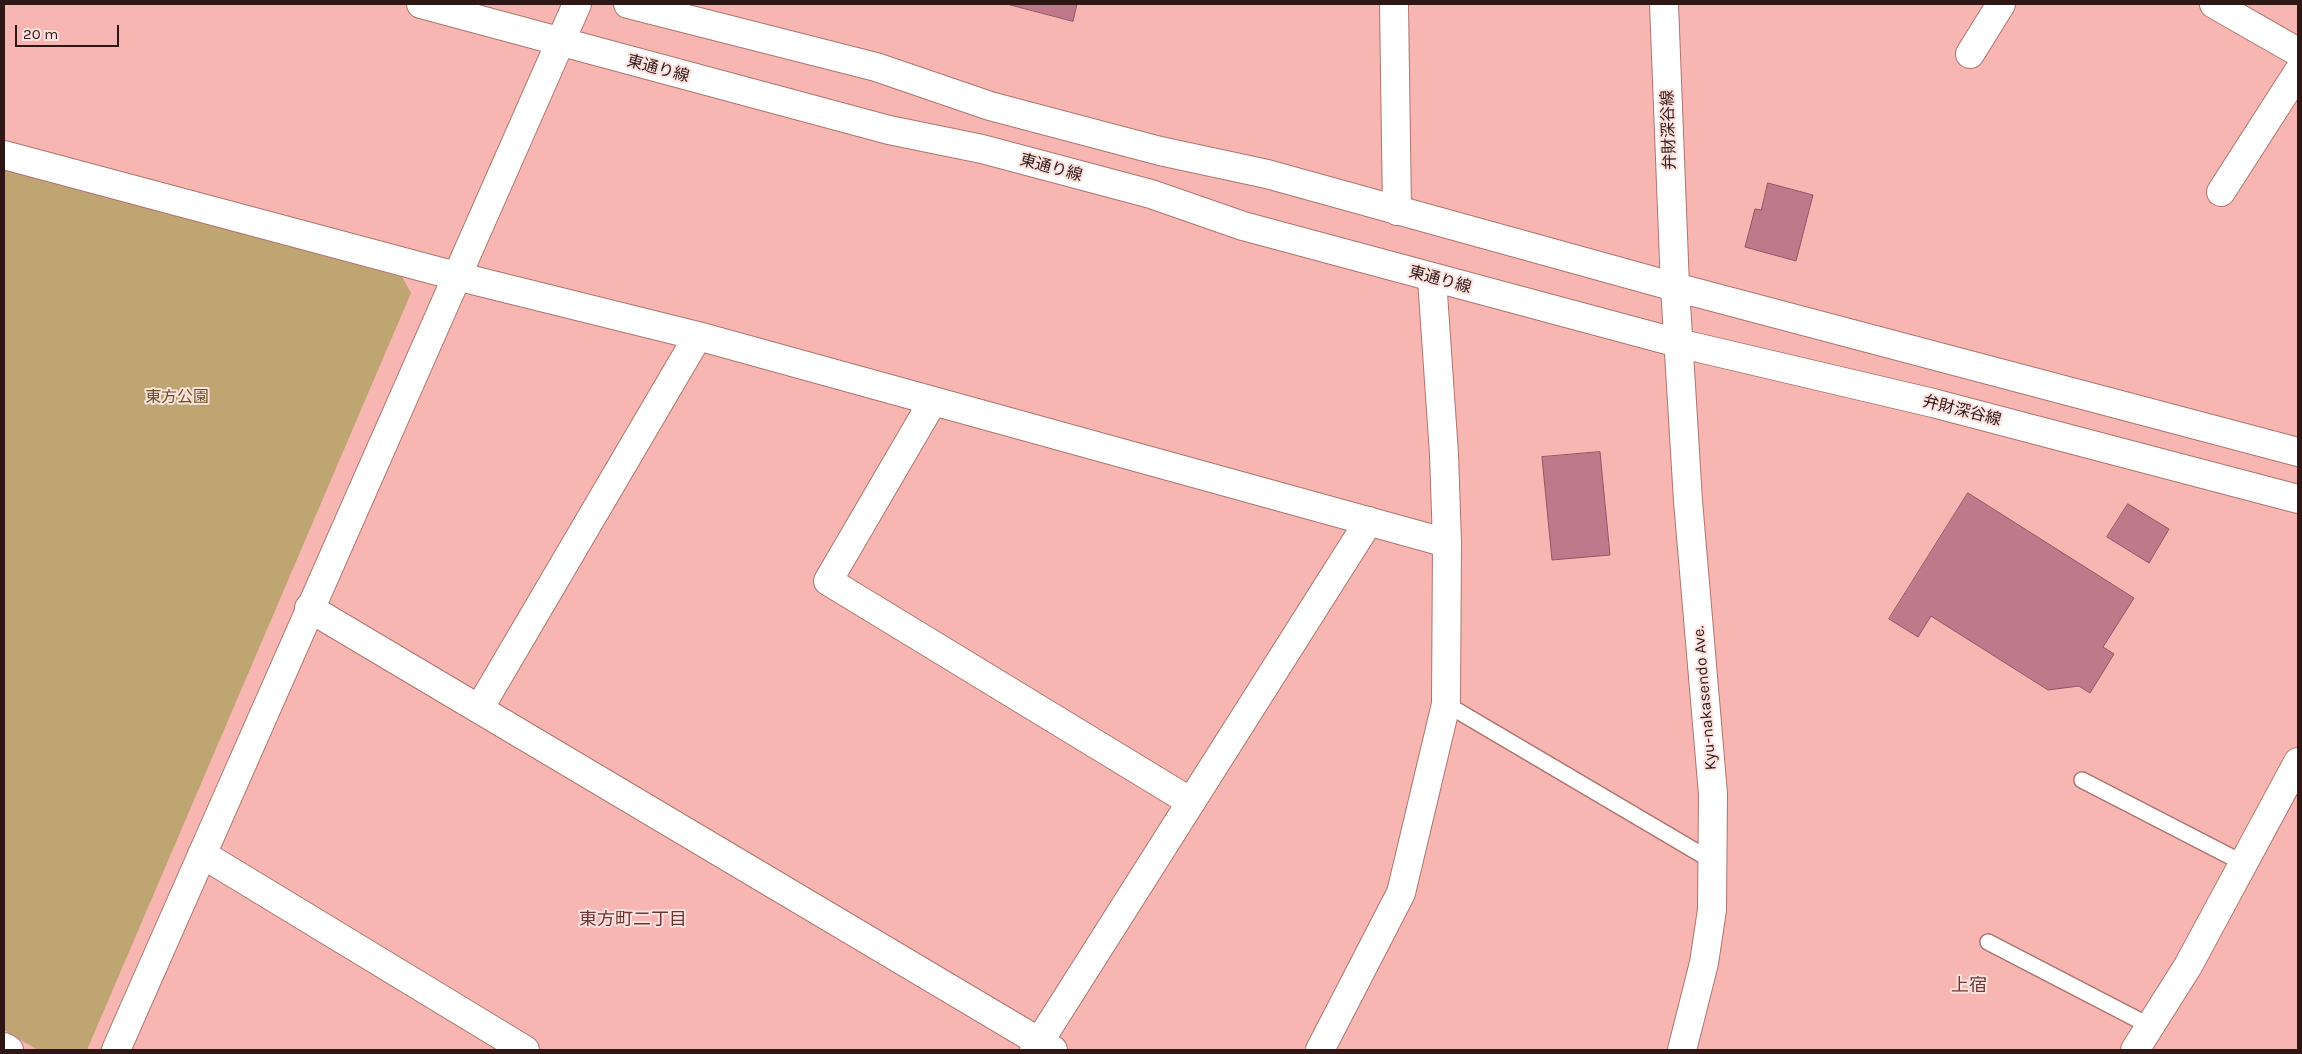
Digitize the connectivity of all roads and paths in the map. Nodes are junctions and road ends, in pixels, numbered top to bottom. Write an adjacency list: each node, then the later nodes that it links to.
1 (421, 4): 8 (street, 東通り線)
2 (577, 4): 8 (street)
3 (628, 4): 14 (street)
4 (1394, 4): 14 (street)
5 (1664, 4): 17 (street, 弁財深谷線)
6 (2001, 4): 10 (street)
7 (2214, 4): 9 (street)
8 (559, 43): 15 (street); 16 (street, 東通り線)
9 (2298, 52)
10 (1970, 54)
11 (2298, 72): 13 (street)
12 (4, 155): 15 (street)
13 (2221, 192)
14 (1397, 211): 17 (street)
15 (456, 276): 18 (street); 25 (street)
16 (1432, 278): 19 (street, 東通り線); 24 (street)
17 (1676, 287): 19 (street, 弁財深谷線); 21 (street)
18 (698, 336): 20 (street); 27 (street)
19 (1678, 343): 22 (street, 弁財深谷線); 32 (street, Kyu-nakasendo Ave.)
20 (933, 401): 23 (street); 30 (street)
21 (2298, 452)
22 (2298, 499)
23 (1369, 521): 24 (street); 30 (street)
24 (1447, 543): 26 (street)
25 (309, 608): 27 (street); 31 (street)
26 (1446, 704): 32 (lane); 41 (street)
27 (479, 709): 37 (street)
28 (2298, 762): 33 (street)
29 (2082, 780): 33 (lane)
30 (1191, 802): 37 (street)
31 (202, 854): 39 (street); 40 (street)
32 (1714, 862): 42 (street, Kyu-nakasendo Ave.)
33 (2243, 863): 35 (street)
34 (1988, 942): 35 (lane)
35 (2150, 1026): 43 (street)
36 (4, 1047): 38 (street)
37 (1042, 1048)
38 (9, 1050)
39 (116, 1050)
40 (525, 1050)
41 (1320, 1050)
42 (1682, 1050)
43 (2135, 1050)

